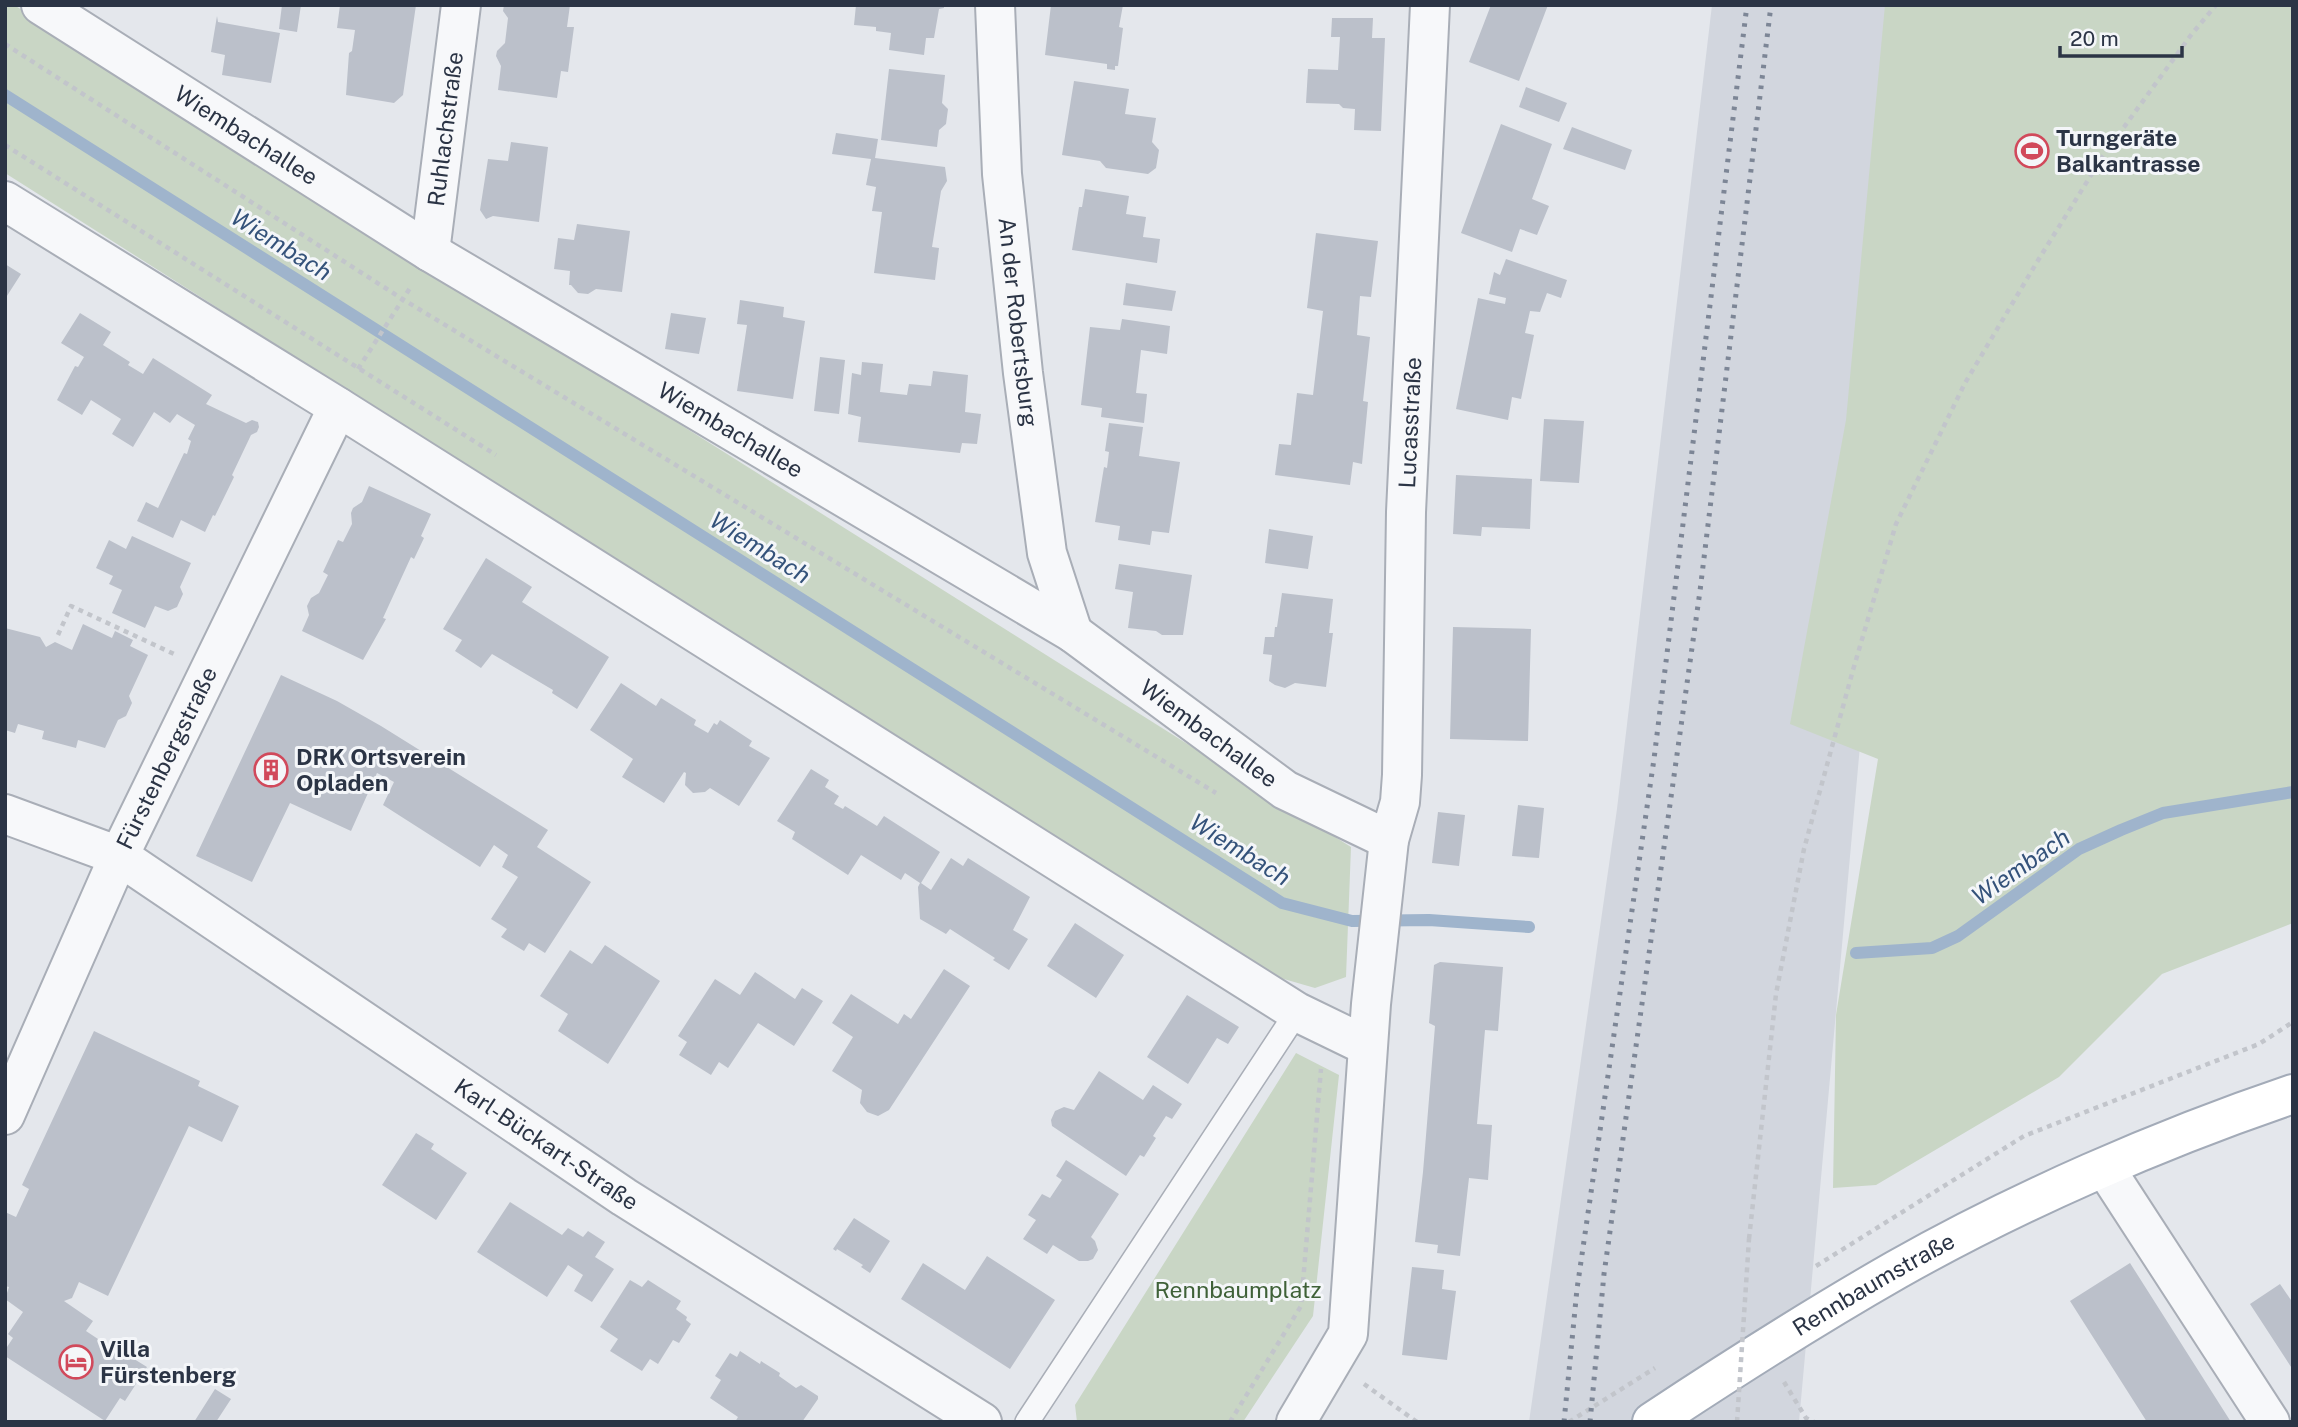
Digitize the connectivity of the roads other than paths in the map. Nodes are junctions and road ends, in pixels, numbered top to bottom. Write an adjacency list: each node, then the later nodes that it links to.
1 (41, 5): 6 (street, Wiembachallee)
2 (461, 5): 6 (street, Ruhlachstraße)
3 (995, 5): 8 (street, An der Robertsburg)
4 (1430, 5): 11 (street, Lucasstraße)
5 (5, 201): 7 (street)
6 (430, 252): 8 (street, Wiembachallee)
7 (338, 407): 10 (street, Fürstenbergstraße); 12 (street)
8 (1073, 633): 11 (street, Wiembachallee)
9 (5, 814): 10 (street, Karl-Bückart-Straße)
10 (119, 856): 15 (street, Fürstenbergstraße); 17 (street, Karl-Bückart-Straße)
11 (1387, 856): 13 (street)
12 (1311, 1019): 13 (street); 18 (lane)
13 (1367, 1046): 19 (street)
14 (2293, 1094): 16 (main road, Rennbaumstraße)
15 (5, 1115)
16 (2105, 1168): 20 (main road, Rennbaumstraße); 21 (street)
17 (982, 1422)
18 (1027, 1422)
19 (1296, 1422)
20 (1653, 1422)
21 (2270, 1422)

